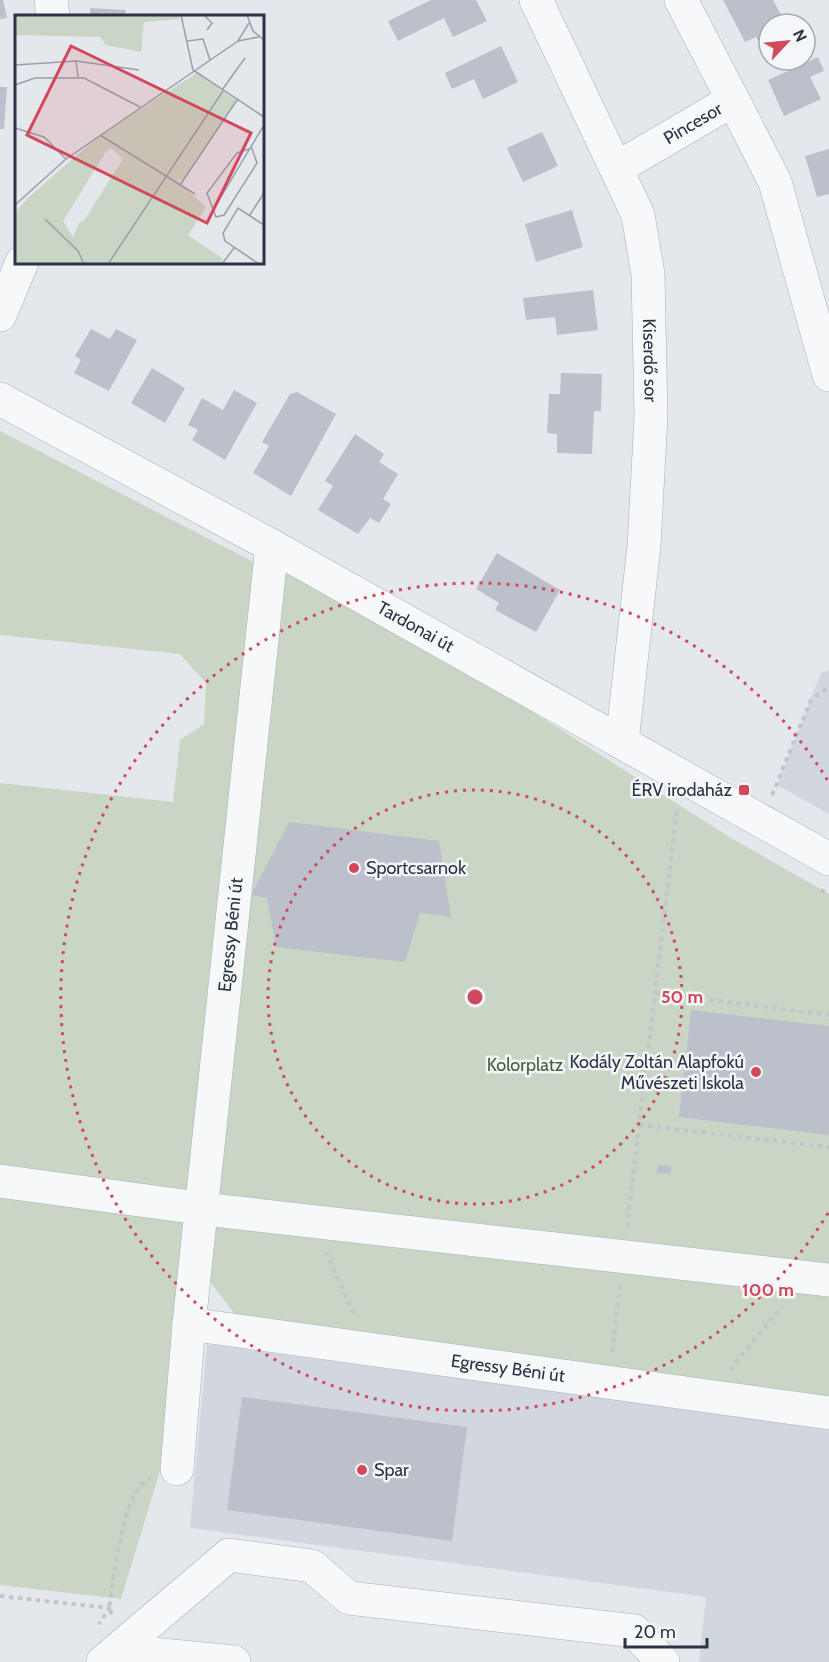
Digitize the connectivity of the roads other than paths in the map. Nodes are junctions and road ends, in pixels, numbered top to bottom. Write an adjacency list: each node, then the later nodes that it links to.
1 (51, 0): 4 (street)
2 (536, 0): 6 (street, Kiserdő sor)
3 (681, 0): 5 (street, Pincesor)
4 (53, 15)
5 (734, 100): 6 (street, Pincesor); 9 (street)
6 (618, 168): 12 (street, Kiserdő sor)
7 (21, 264): 8 (street)
8 (0, 315)
9 (829, 375)
10 (0, 399): 11 (street, Tardonai út)
11 (272, 546): 12 (street, Tardonai út); 15 (street, Egressy Béni út)
12 (622, 741): 13 (street, Tardonai út)
13 (829, 859)
14 (0, 1181): 15 (street)
15 (203, 1208): 16 (street); 17 (street, Egressy Béni út)
16 (817, 1279)
17 (188, 1334): 18 (street, Egressy Béni út); 19 (street)
18 (829, 1413)
19 (177, 1470)
20 (119, 1651): 21 (street); 22 (street); 23 (street)
21 (103, 1662)
22 (234, 1662)
23 (663, 1662)

